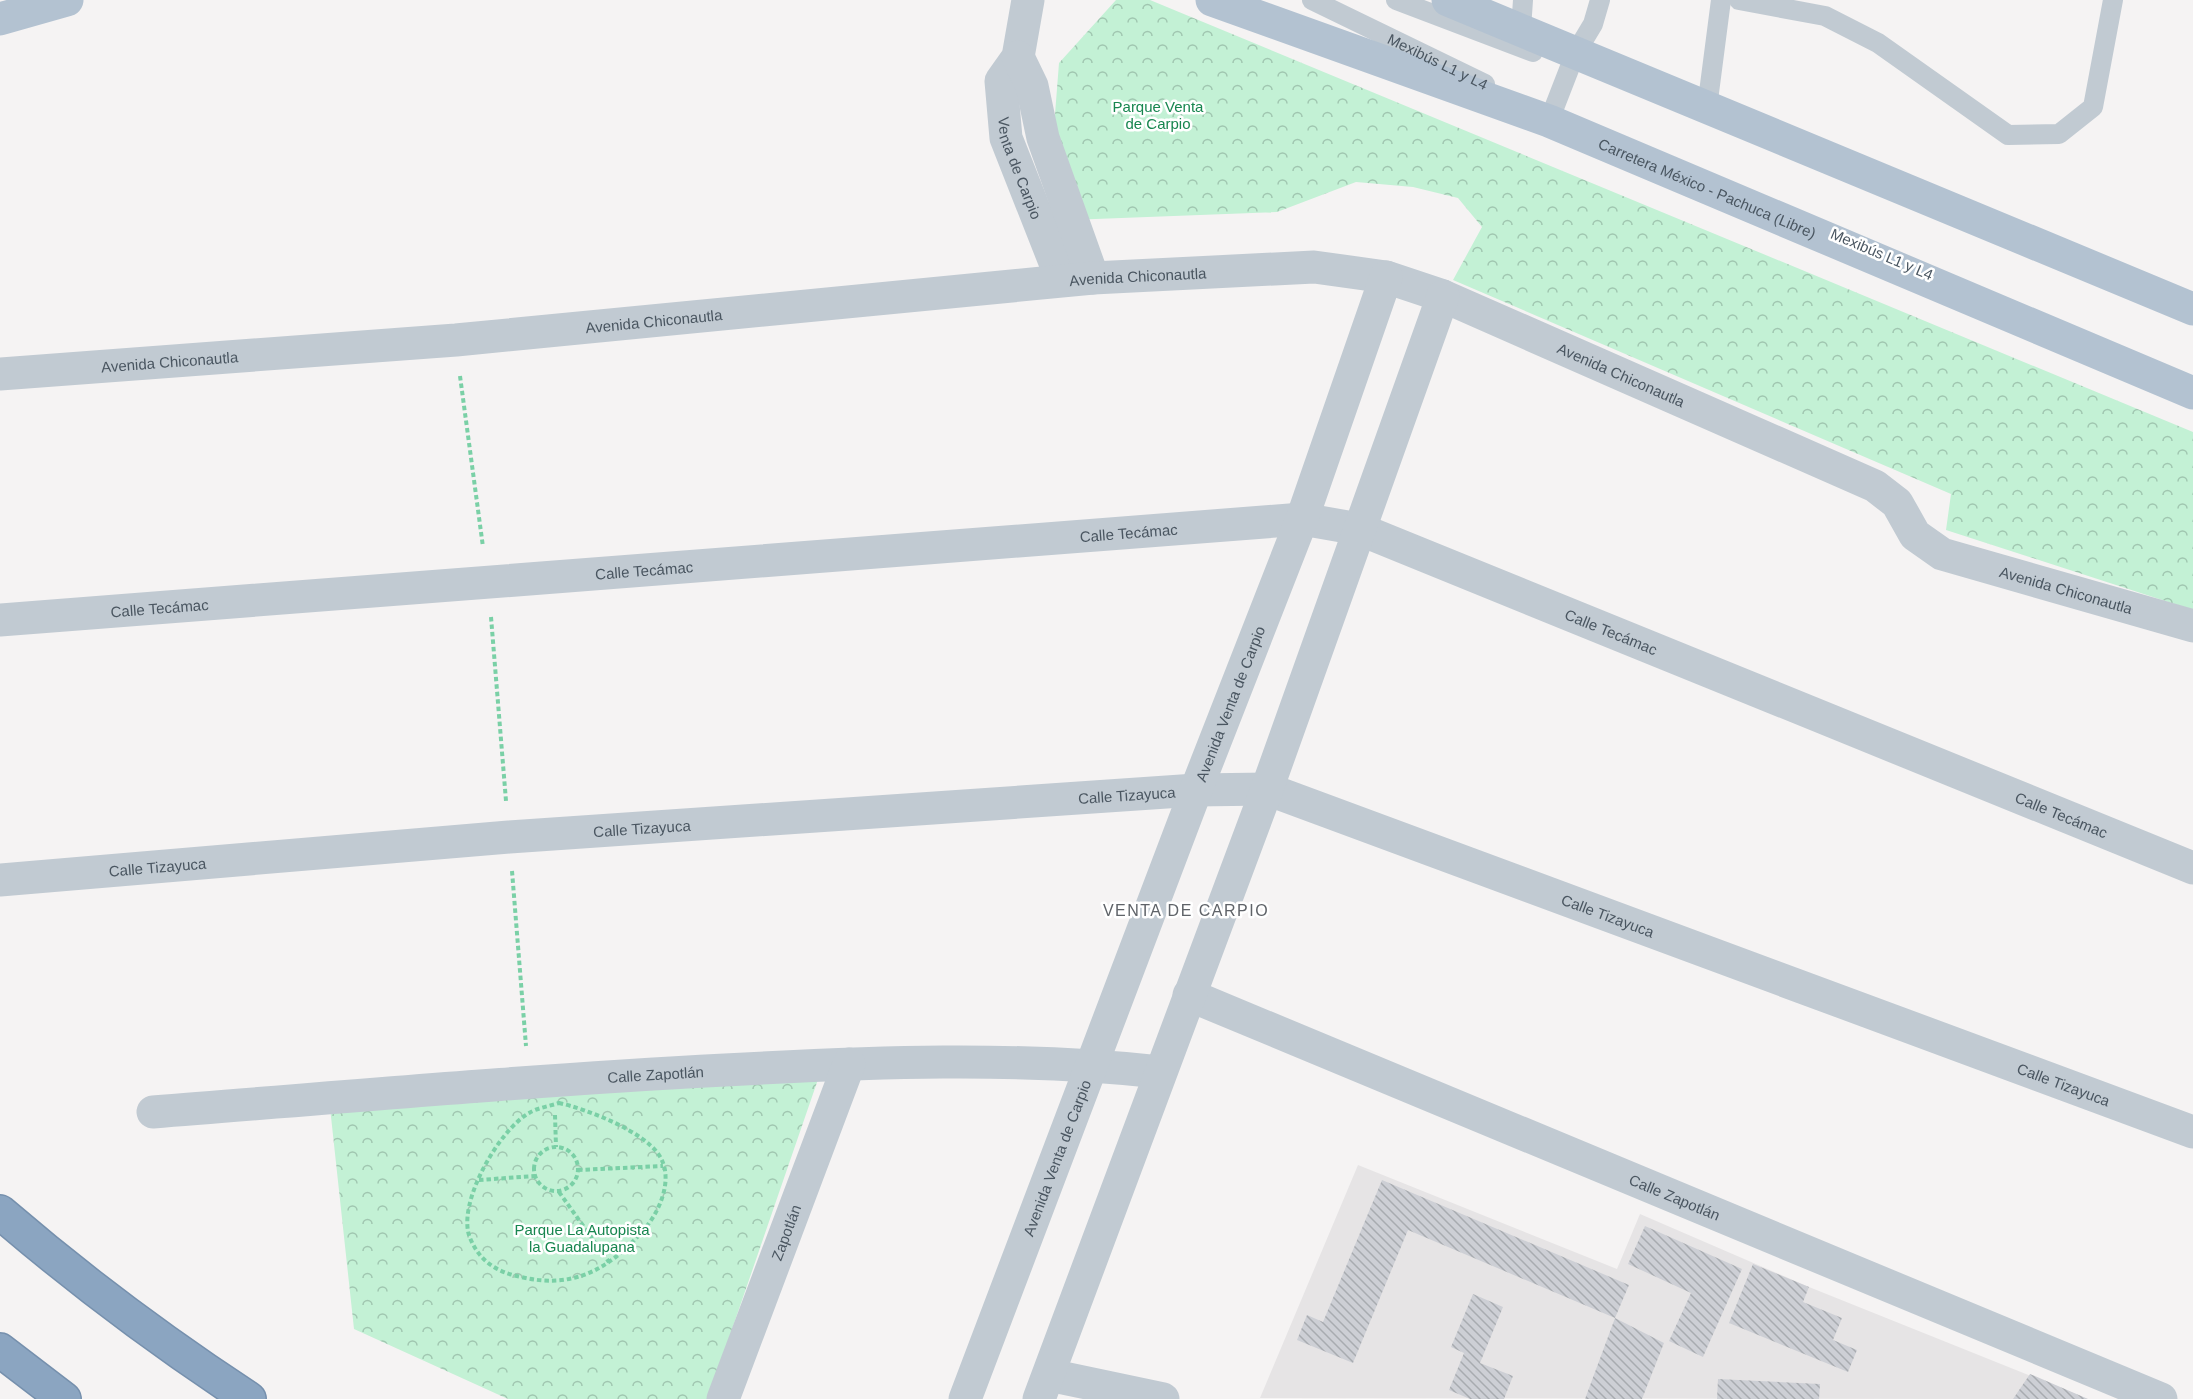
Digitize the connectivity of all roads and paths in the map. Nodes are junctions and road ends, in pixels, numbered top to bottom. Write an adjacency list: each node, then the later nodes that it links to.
1 (67, 0): 12 (main road)
2 (1028, 0): 17 (street, Venta de Carpio)
3 (1212, 0): 15 (main road, Carretera México - Pachuca (Libre))
4 (1312, 0): 15 (lane, Mexibús L1 y L4)
5 (1396, 0): 13 (lane)
6 (1448, 0): 11 (main road)
7 (1600, 0): 13 (lane)
8 (1721, 0): 14 (lane)
9 (1739, 0): 10 (lane)
10 (2113, 0)
11 (1522, 14): 13 (main road)
12 (0, 19)
13 (1573, 60): 14 (main road); 15 (lane); 20 (lane)
14 (1707, 108): 19 (main road)
15 (1550, 118): 23 (lane, Mexibús L1 y L4); 24 (main road, Carretera México - Pachuca (Libre))
16 (1386, 277): 17 (street, Avenida Chiconautla); 18 (street, Avenida Chiconautla); 25 (street, Avenida Venta de Carpio)
17 (1078, 279): 21 (street, Avenida Chiconautla)
18 (1443, 296): 26 (street); 29 (street, Avenida Chiconautla)
19 (2193, 309)
20 (2193, 324)
21 (456, 339): 22 (street, Avenida Chiconautla); 27 (path)
22 (0, 374)
23 (2193, 385)
24 (2193, 393)
25 (1302, 519): 26 (street, Calle Tecámac); 27 (street, Calle Tecámac); 31 (street, Avenida Venta de Carpio)
26 (1359, 529): 30 (street); 33 (street, Calle Tecámac)
27 (488, 580): 28 (street, Calle Tecámac); 32 (path)
28 (0, 620)
29 (2193, 626)
30 (1267, 789): 31 (street, Calle Tizayuca); 35 (street); 41 (street, Calle Tizayuca)
31 (1196, 790): 32 (street, Calle Tizayuca); 37 (street, Avenida Venta de Carpio)
32 (509, 837): 34 (street, Calle Tizayuca); 39 (path)
33 (2193, 868)
34 (0, 880)
35 (1189, 995): 38 (street); 56 (street, Calle Zapotlán)
36 (849, 1064): 37 (street, Calle Zapotlán); 39 (street, Calle Zapotlán); 53 (street, Zapotlán)
37 (1092, 1064): 38 (street, Calle Zapotlán); 54 (street, Avenida Venta de Carpio)
38 (1160, 1072): 50 (street)
39 (528, 1082): 40 (street, Calle Zapotlán)
40 (153, 1112)
41 (2193, 1132)
42 (663, 1166): 43 (path); 45 (path); 48 (path)
43 (578, 1170): 44 (path); 46 (path)
44 (535, 1176): 45 (path); 46 (path)
45 (479, 1180): 48 (path)
46 (559, 1192): 48 (path)
47 (0, 1212): 52 (highway)
48 (609, 1262)
49 (0, 1350): 51 (highway)
50 (1044, 1387): 55 (street)
51 (64, 1399)
52 (249, 1399)
53 (723, 1399)
54 (965, 1399)
55 (1163, 1399)
56 (2161, 1399)

